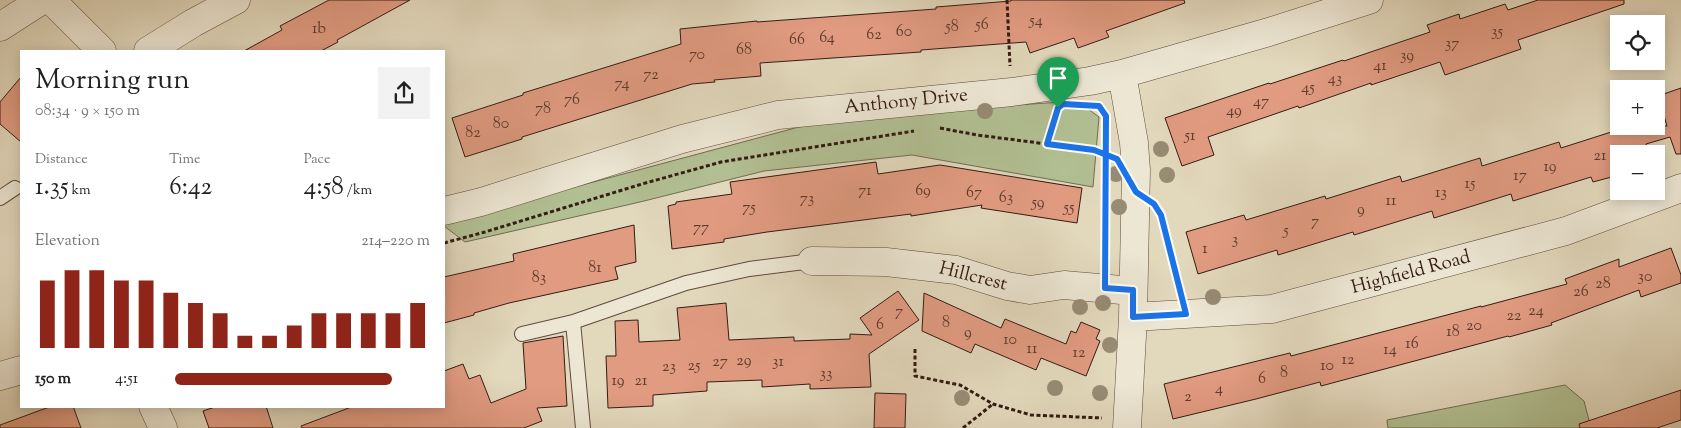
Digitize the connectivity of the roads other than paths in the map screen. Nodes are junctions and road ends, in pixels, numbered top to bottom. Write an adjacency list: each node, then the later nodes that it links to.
1 (42, 0): 5 (street)
2 (51, 0): 6 (street)
3 (236, 0): 7 (street)
4 (1369, 0): 8 (street, Anthony Drive)
5 (0, 27)
6 (101, 50)
7 (150, 50)
8 (1122, 74): 12 (street, Anthony Drive); 14 (street)
9 (14, 188): 11 (lane)
10 (1681, 188): 14 (street, Highfield Road)
11 (0, 198)
12 (445, 211)
13 (812, 261): 14 (street, Hillcrest); 15 (lane)
14 (1133, 304): 20 (street)
15 (573, 322): 16 (lane); 22 (lane)
16 (522, 334)
17 (20, 370): 18 (street)
18 (0, 376)
19 (154, 408): 21 (street)
20 (1127, 423)
21 (163, 428)
22 (583, 428)

